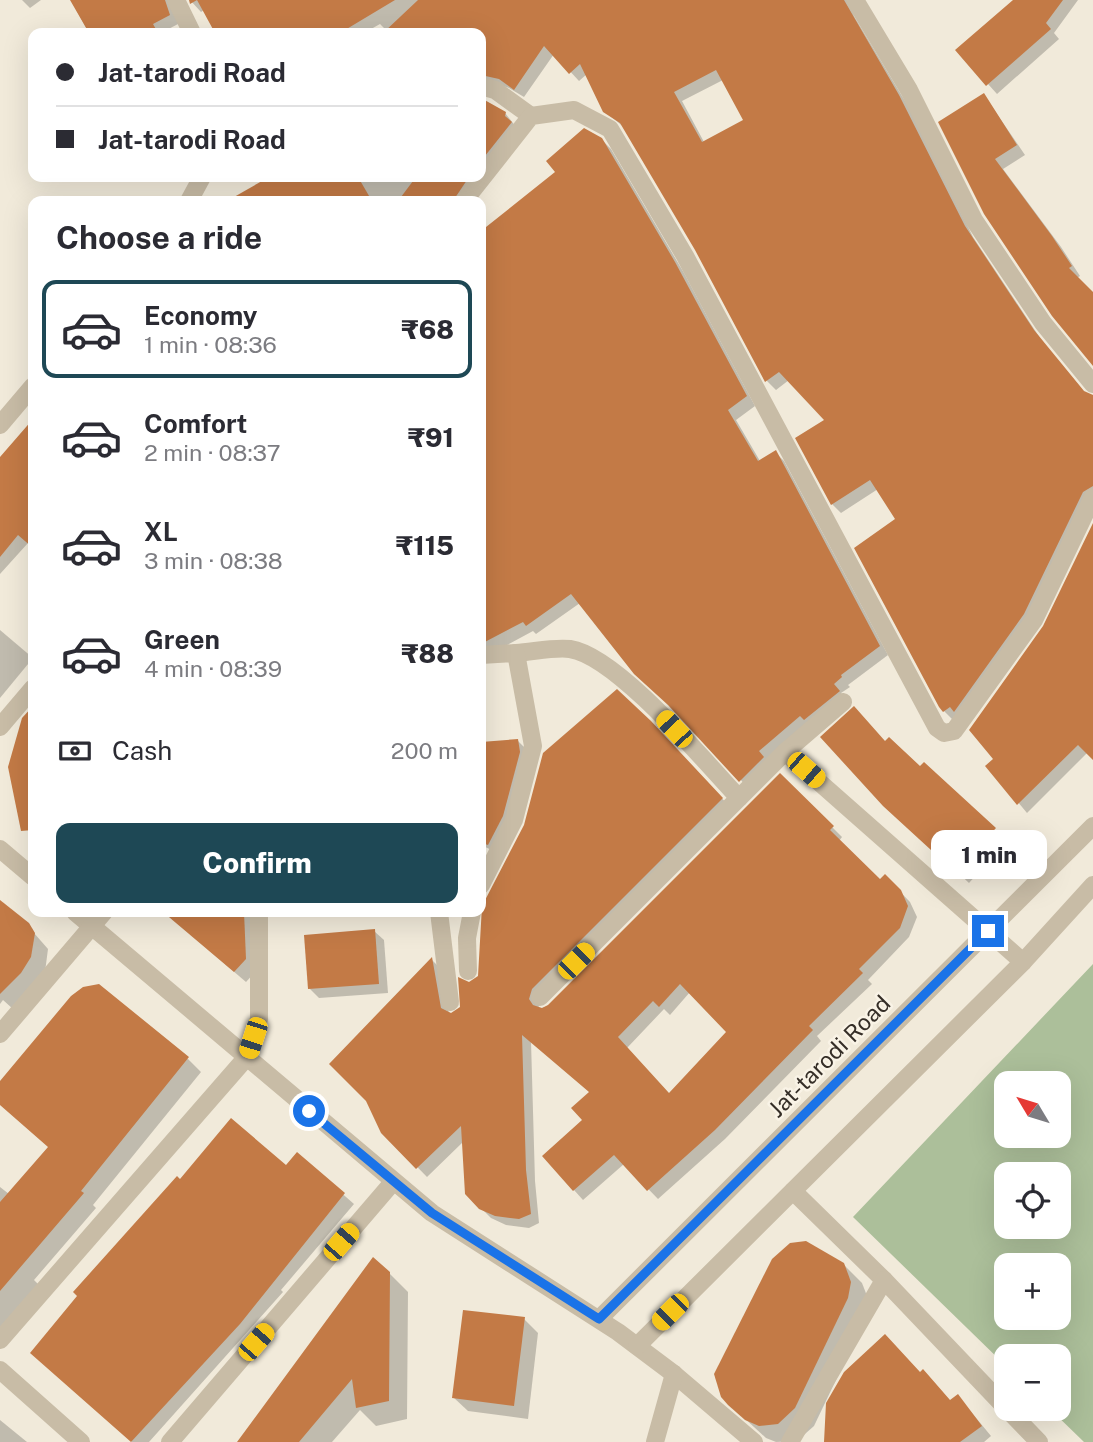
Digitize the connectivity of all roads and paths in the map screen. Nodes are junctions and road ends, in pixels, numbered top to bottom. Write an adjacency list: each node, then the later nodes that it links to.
1 (176, 0): 3 (street)
2 (855, 0): 9 (street)
3 (190, 28)
4 (486, 87): 5 (street)
5 (531, 116): 6 (street); 12 (street)
6 (486, 173)
7 (479, 182): 8 (street)
8 (468, 196)
9 (1093, 384)
10 (28, 392): 11 (street)
11 (0, 425)
12 (1093, 497)
13 (516, 653): 14 (street); 19 (street); 23 (street)
14 (486, 655)
15 (28, 694): 17 (street)
16 (843, 702): 18 (street)
17 (0, 727)
18 (785, 752): 19 (street); 31 (street)
19 (739, 798): 34 (street)
20 (1093, 826): 31 (street, Jat-tarodi Road)
21 (0, 849): 22 (street)
22 (28, 873)
23 (486, 876)
24 (1093, 885): 32 (street)
25 (81, 917): 30 (street)
26 (100, 917): 30 (street)
27 (259, 917): 37 (street)
28 (440, 917): 35 (street)
29 (471, 917): 33 (street)
30 (92, 926): 36 (street); 37 (street)
31 (988, 931): 32 (street); 41 (street, Jat-tarodi Road)
32 (1023, 962): 39 (street)
33 (468, 971)
34 (540, 997)
35 (450, 1002)
36 (0, 1034)
37 (246, 1058): 38 (street); 42 (street)
38 (393, 1182): 41 (street); 49 (street)
39 (793, 1191): 40 (street); 43 (street)
40 (884, 1280): 46 (street); 52 (street)
41 (599, 1319): 43 (street)
42 (0, 1340)
43 (637, 1346): 45 (street)
44 (0, 1370): 48 (street)
45 (674, 1374): 50 (street); 51 (street)
46 (994, 1394)
47 (1019, 1421): 53 (street)
48 (81, 1442)
49 (170, 1442)
50 (655, 1442)
51 (754, 1442)
52 (790, 1442)
53 (1039, 1442)

